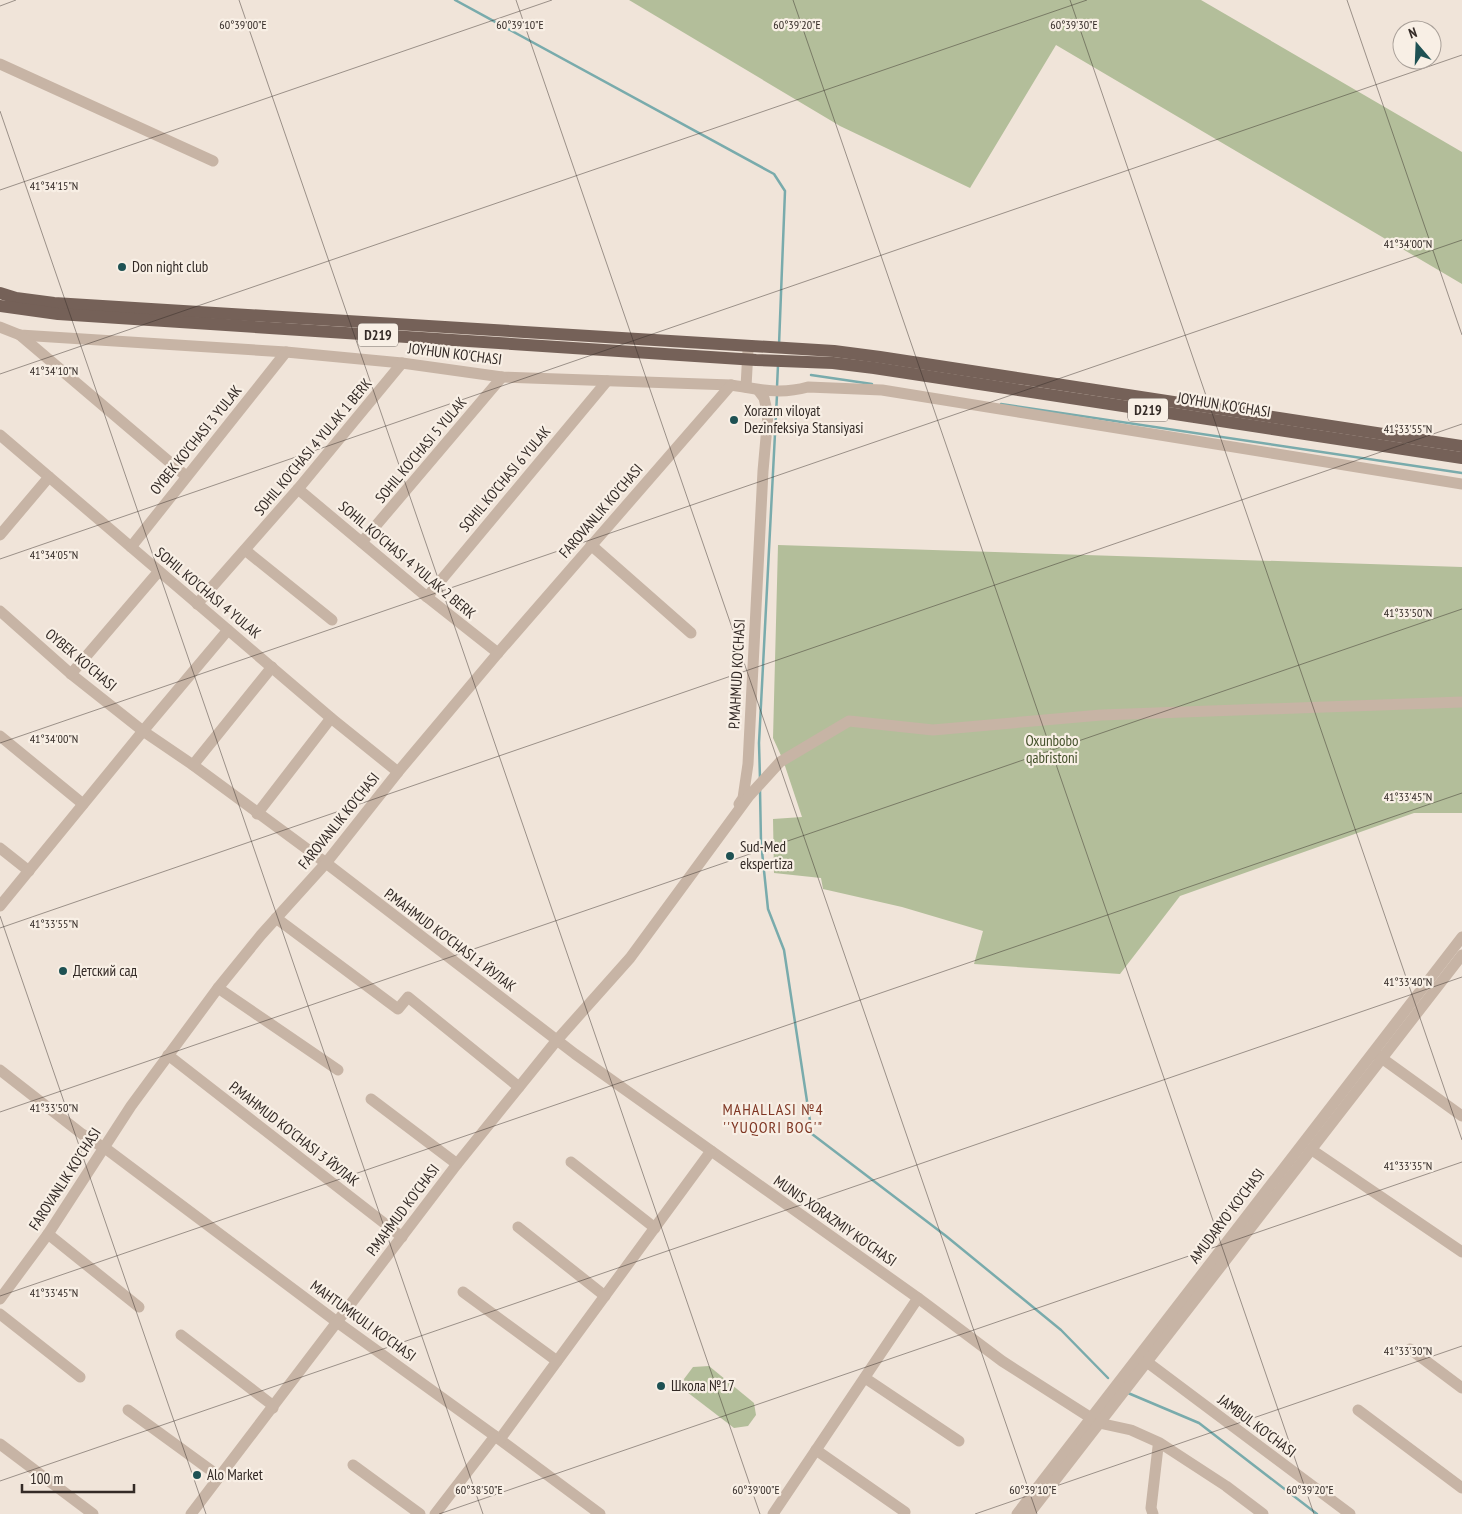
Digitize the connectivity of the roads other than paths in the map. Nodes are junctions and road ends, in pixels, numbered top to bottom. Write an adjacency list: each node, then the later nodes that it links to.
1 (0, 64): 2 (street)
2 (213, 161)
3 (0, 293): 7 (main road, JOYHUN KO'CHASI / D219)
4 (0, 306): 10 (main road, JOYHUN KO'CHASI / D219)
5 (0, 327): 6 (street, JOYHUN KO'CHASI)
6 (20, 335): 8 (street, JOYHUN KO'CHASI); 20 (street)
7 (752, 346): 9 (main road, D219); 10 (street)
8 (286, 352): 11 (street, JOYHUN KO'CHASI); 20 (street, OYBEK KO'CHASI 3 YULAK)
9 (834, 357): 10 (main road, D219); 18 (main road, JOYHUN KO'CHASI / D219); 19 (main road, JOYHUN KO'CHASI / D219)
10 (752, 360): 15 (street)
11 (402, 363): 12 (street, JOYHUN KO'CHASI); 23 (street, SOHIL KO'CHASI 4 YULAK 1 BERK)
12 (502, 376): 13 (street, JOYHUN KO'CHASI); 25 (street, SOHIL KO'CHASI 5 YULAK)
13 (607, 380): 14 (street, JOYHUN KO'CHASI); 30 (street, SOHIL KO'CHASI 6 YULAK)
14 (731, 385): 15 (street, JOYHUN KO'CHASI); 26 (street, FAROVANLIK KO'CHASI)
15 (746, 387): 16 (street, JOYHUN KO'CHASI)
16 (763, 390): 22 (street, JOYHUN KO'CHASI); 52 (street, P.MAHMUD KO'CHASI)
17 (0, 435): 21 (street, SOHIL KO'CHASI 4 YULAK)
18 (1462, 446)
19 (1462, 458)
20 (186, 476): 27 (street, OYBEK KO'CHASI 3 YULAK)
21 (49, 477): 24 (street); 27 (street, SOHIL KO'CHASI 4 YULAK)
22 (1462, 484)
23 (298, 489): 25 (street, SOHIL KO'CHASI 4 YULAK 2 BERK); 28 (street, SOHIL KO'CHASI 4 YULAK 1 BERK)
24 (0, 535)
25 (362, 542): 30 (street, SOHIL KO'CHASI 4 YULAK 2 BERK)
26 (591, 545): 35 (street); 36 (street, FAROVANLIK KO'CHASI)
27 (131, 547): 29 (street, SOHIL KO'CHASI 4 YULAK)
28 (245, 550): 31 (street, SOHIL KO'CHASI 4 YULAK 1 BERK); 33 (street)
29 (158, 571): 31 (street, SOHIL KO'CHASI 4 YULAK); 38 (street)
30 (427, 597): 36 (street, SOHIL KO'CHASI 4 YULAK 2 BERK)
31 (198, 604): 34 (street, SOHIL KO'CHASI 4 YULAK)
32 (0, 611): 38 (street, OYBEK KO'CHASI)
33 (332, 620)
34 (228, 630): 37 (street, SOHIL KO'CHASI 4 YULAK); 41 (street)
35 (691, 633)
36 (498, 653): 44 (street, FAROVANLIK KO'CHASI)
37 (272, 667): 40 (street, SOHIL KO'CHASI 4 YULAK); 43 (street)
38 (71, 674): 41 (street, OYBEK KO'CHASI)
39 (1462, 702): 52 (street, P.MAHMUD KO'CHASI)
40 (331, 718): 44 (street, SOHIL KO'CHASI 4 YULAK); 46 (street)
41 (143, 731): 43 (street, OYBEK KO'CHASI); 45 (street)
42 (0, 736): 45 (street)
43 (193, 765): 46 (street, OYBEK KO'CHASI)
44 (398, 772): 48 (street, FAROVANLIK KO'CHASI)
45 (83, 804): 49 (street)
46 (257, 814): 48 (street, OYBEK KO'CHASI)
47 (0, 848): 49 (street)
48 (326, 863): 51 (street, FAROVANLIK KO'CHASI); 57 (street, P.MAHMUD KO'CHASI 1 ЙУЛАК)
49 (28, 871): 50 (street)
50 (0, 906)
51 (276, 918): 56 (street, FAROVANLIK KO'CHASI); 62 (street)
52 (650, 934): 57 (street, P.MAHMUD KO'CHASI)
53 (1462, 937): 59 (street, AMUDARYO' KO'CHASI)
54 (1462, 955): 55 (street)
55 (1458, 970): 59 (street)
56 (218, 988): 58 (street, FAROVANLIK KO'CHASI); 61 (street)
57 (556, 1040): 62 (street, P.MAHMUD KO'CHASI); 67 (street, MUNIS XORAZMIY KO'CHASI)
58 (168, 1055): 65 (street, FAROVANLIK KO'CHASI); 73 (street, P.MAHMUD KO'CHASI 3 ЙУЛАК)
59 (1378, 1055): 64 (street); 66 (street, AMUDARYO' KO'CHASI); 92 (street, AMUDARYO' KO'CHASI)
60 (0, 1070): 65 (street, MAHTUMKULI KO'CHASI)
61 (338, 1070)
62 (519, 1086): 69 (street, P.MAHMUD KO'CHASI)
63 (371, 1099): 69 (street)
64 (1462, 1116)
65 (107, 1150): 72 (street, FAROVANLIK KO'CHASI); 81 (street, MAHTUMKULI KO'CHASI)
66 (1312, 1150): 74 (street); 85 (street, AMUDARYO' KO'CHASI)
67 (711, 1151): 71 (street); 77 (street, MUNIS XORAZMIY KO'CHASI)
68 (571, 1162): 71 (street)
69 (456, 1164): 73 (street, P.MAHMUD KO'CHASI)
70 (518, 1228): 76 (street)
71 (655, 1228): 76 (street)
72 (48, 1234): 78 (street, FAROVANLIK KO'CHASI); 79 (street)
73 (402, 1237): 81 (street, P.MAHMUD KO'CHASI)
74 (1462, 1252)
75 (463, 1292): 84 (street)
76 (605, 1296): 84 (street)
77 (918, 1298): 87 (street); 92 (street, MUNIS XORAZMIY KO'CHASI)
78 (0, 1299)
79 (139, 1307)
80 (0, 1314): 86 (street)
81 (337, 1322): 89 (street, P.MAHMUD KO'CHASI); 93 (street, MAHTUMKULI KO'CHASI)
82 (182, 1335): 89 (street)
83 (1410, 1348): 88 (street)
84 (557, 1361): 93 (street)
85 (1146, 1362): 92 (street, AMUDARYO' KO'CHASI); 112 (street, JAMBUL KO'CHASI)
86 (80, 1377)
87 (865, 1378): 94 (street); 97 (street)
88 (1462, 1388)
89 (272, 1408): 99 (street, P.MAHMUD KO'CHASI)
90 (128, 1410): 99 (street)
91 (1358, 1410): 100 (street)
92 (1095, 1421): 108 (street, AMUDARYO' KO'CHASI); 109 (street, AMUDARYO' KO'CHASI); 111 (street)
93 (497, 1438): 105 (street); 106 (street, MAHTUMKULI KO'CHASI)
94 (959, 1441)
95 (0, 1444): 102 (street)
96 (1158, 1447): 110 (street)
97 (816, 1450): 101 (street); 107 (street)
98 (353, 1465): 104 (street)
99 (220, 1477): 103 (street, P.MAHMUD KO'CHASI)
100 (1462, 1488)
101 (905, 1512)
102 (93, 1514)
103 (191, 1514)
104 (420, 1514)
105 (435, 1514)
106 (600, 1514)
107 (773, 1514)
108 (1017, 1514)
109 (1029, 1514)
110 (1153, 1514)
111 (1263, 1514)
112 (1350, 1514)

